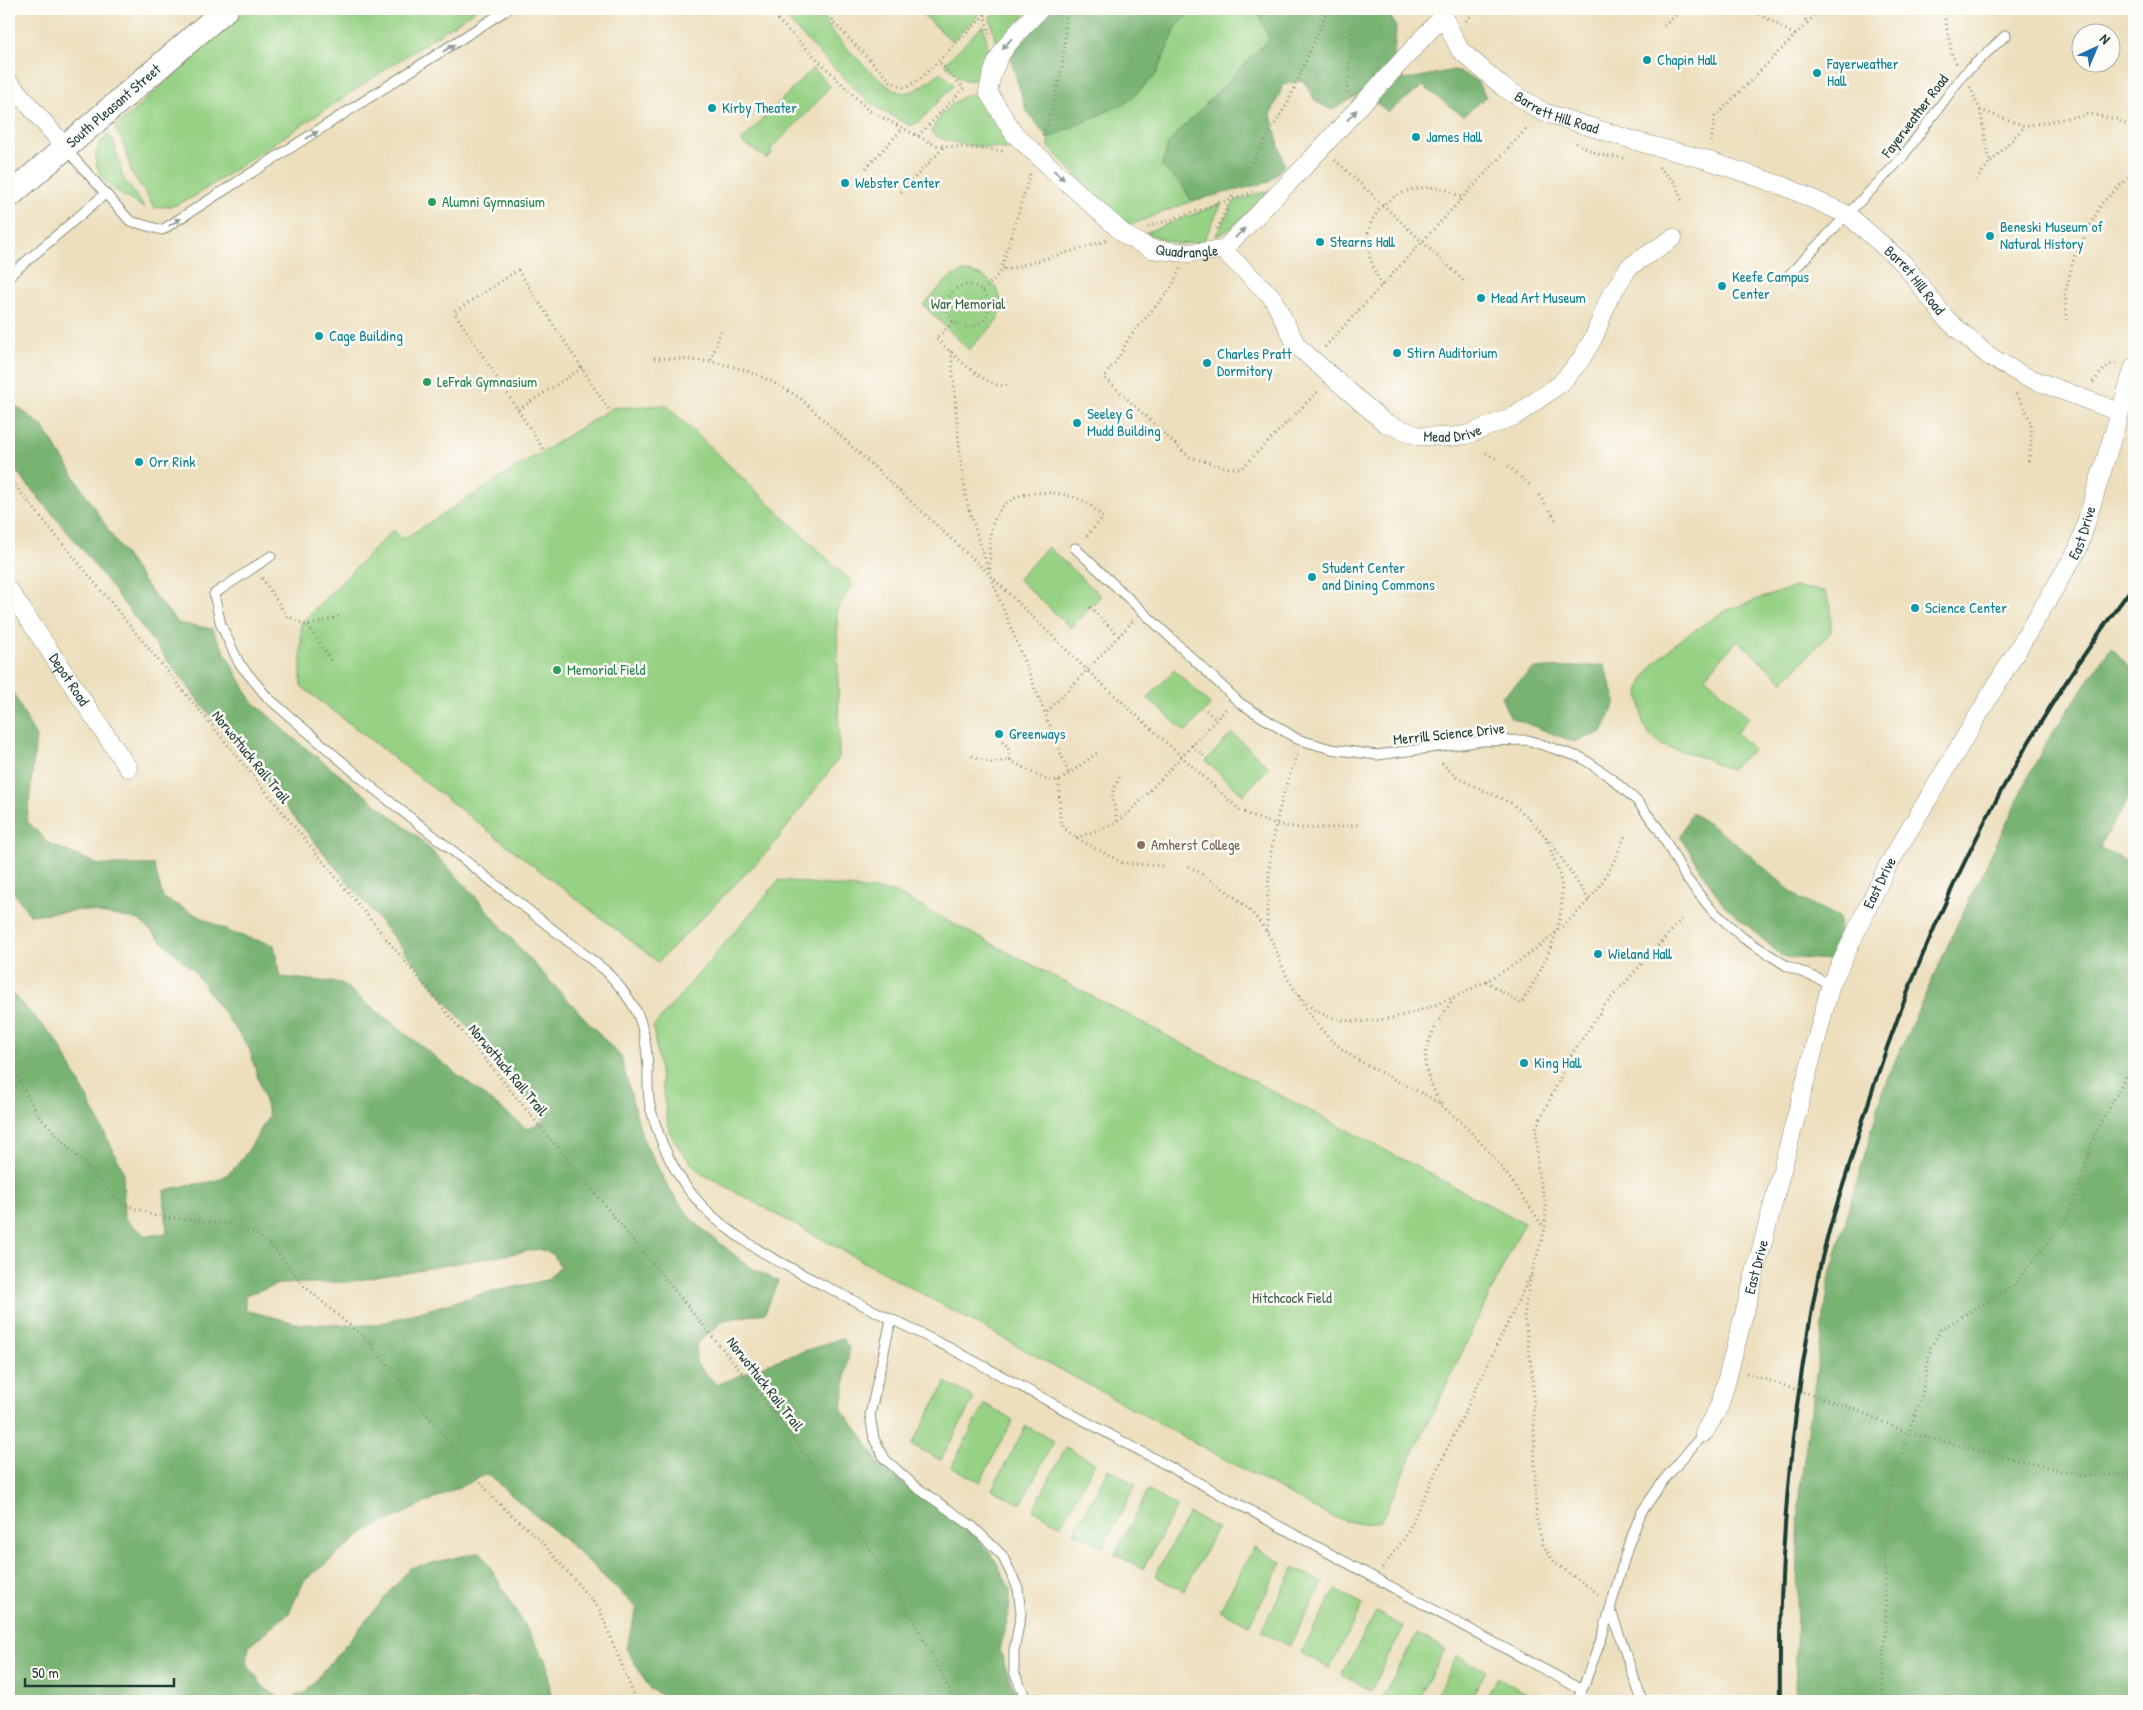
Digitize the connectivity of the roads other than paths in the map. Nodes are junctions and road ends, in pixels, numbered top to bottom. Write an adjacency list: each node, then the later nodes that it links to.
1 (508, 9): 9 (lane, one-way to 1)
2 (1040, 9): 13 (street, Quadrangle, one-way to 13)
3 (218, 11): 7 (main road, South Pleasant Street)
4 (1443, 13): 8 (street, Barrett Hill Road); 13 (street, Quadrangle, one-way to 4)
5 (2006, 35): 11 (lane, Fayerweather Road)
6 (9, 82): 7 (street)
7 (65, 147): 9 (lane); 10 (main road, South Pleasant Street)
8 (1707, 152): 11 (street, Barret Hill Road)
9 (105, 194): 14 (lane)
10 (9, 196)
11 (1848, 214): 15 (lane, Fayerweather Road); 17 (street, Barret Hill Road)
12 (1673, 238): 13 (street, Mead Drive)
13 (1215, 250)
14 (9, 276)
15 (1787, 277)
16 (2128, 366): 17 (street, East Drive)
17 (2119, 412): 22 (street, East Drive)
18 (1075, 548): 22 (lane, Merrill Science Drive)
19 (271, 556): 23 (lane)
20 (9, 590): 21 (street, Depot Road)
21 (128, 768)
22 (1831, 984): 24 (street, East Drive)
23 (891, 1320): 26 (lane); 27 (lane)
24 (1704, 1433): 25 (lane)
25 (1610, 1608): 26 (lane); 29 (lane)
26 (1582, 1690): 28 (lane)
27 (1027, 1701)
28 (1577, 1701)
29 (1642, 1701)

